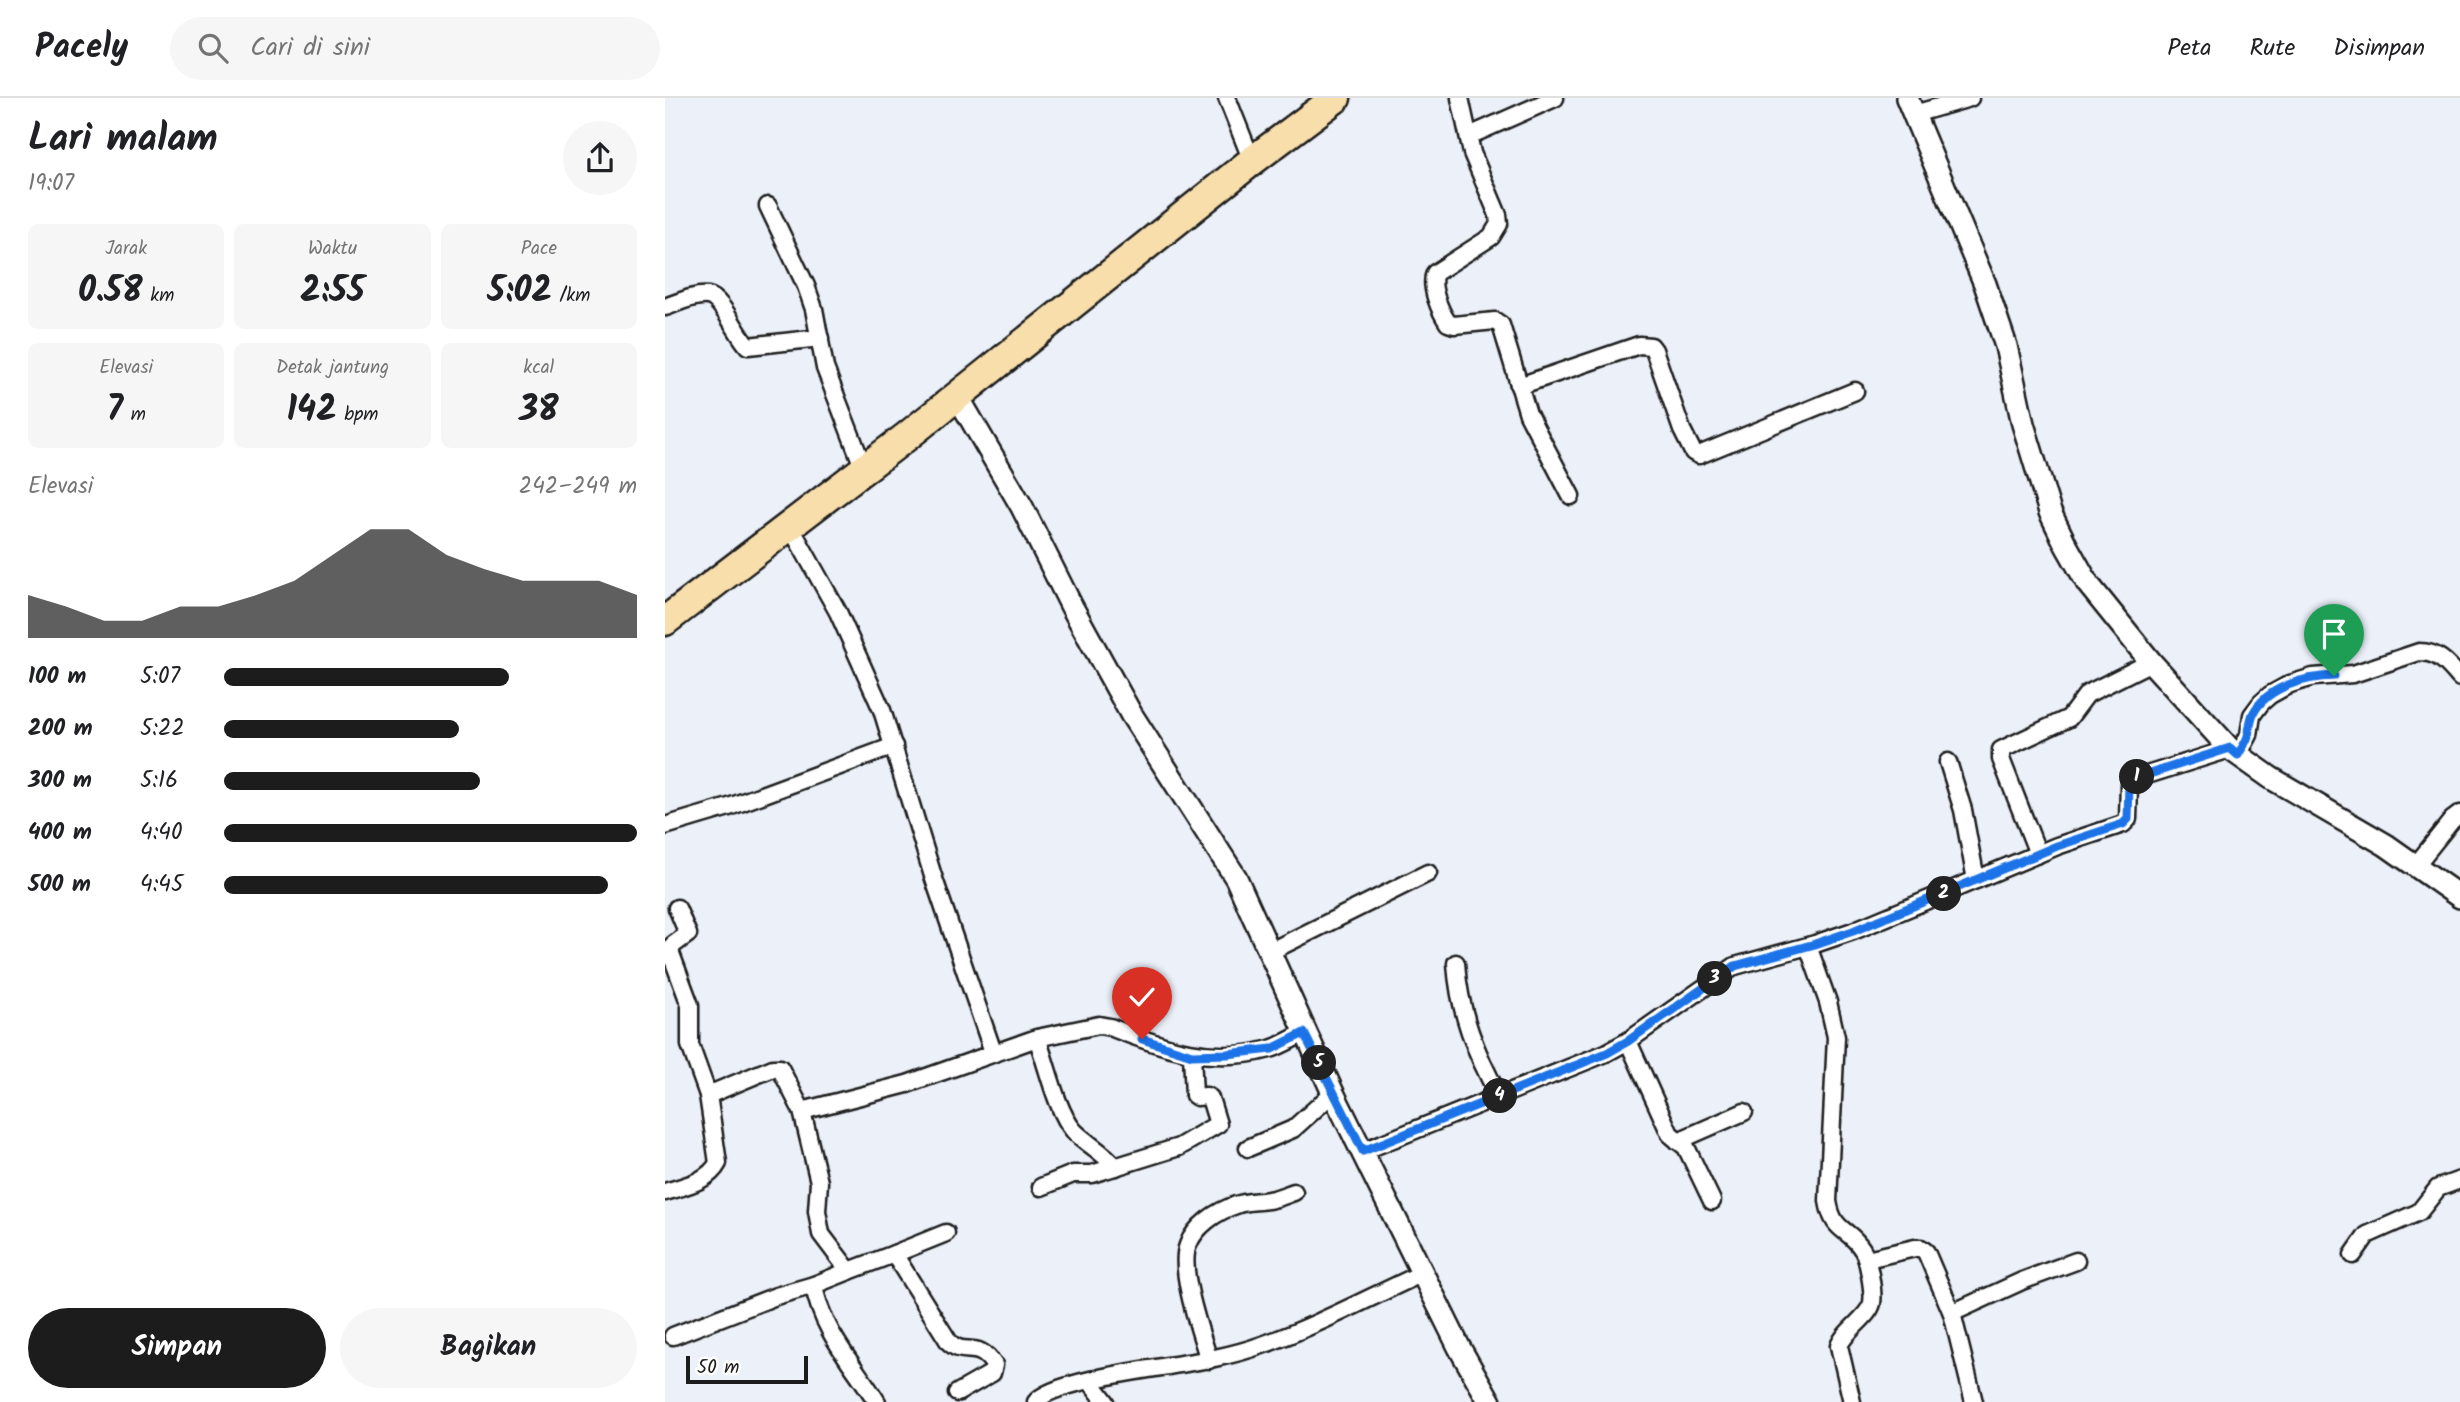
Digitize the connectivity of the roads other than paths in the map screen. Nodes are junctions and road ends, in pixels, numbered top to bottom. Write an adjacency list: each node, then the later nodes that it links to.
1 (1227, 98): 8 (street)
2 (1336, 98): 8 (highway)
3 (1460, 98): 7 (street)
4 (1555, 98): 7 (street)
5 (1970, 98): 6 (street)
6 (1910, 106): 19 (street)
7 (1469, 135): 12 (street)
8 (1252, 161): 14 (highway)
9 (768, 206): 11 (street)
10 (665, 307): 11 (street)
11 (820, 338): 15 (street)
12 (1519, 386): 13 (street); 16 (street)
13 (1855, 391)
14 (958, 397): 15 (highway); 33 (street)
15 (864, 469): 17 (highway)
16 (1571, 496)
17 (790, 526): 18 (highway); 21 (street)
18 (665, 621)
19 (2151, 662): 22 (street); 26 (street)
20 (2460, 678): 22 (street)
21 (894, 746): 25 (street); 38 (street)
22 (2234, 752): 26 (street); 27 (street)
23 (1948, 762): 29 (street)
24 (2460, 814): 27 (street)
25 (665, 826)
26 (2038, 854): 29 (street)
27 (2416, 865): 30 (street)
28 (1428, 873): 33 (street)
29 (1976, 880): 32 (street)
30 (2460, 897)
31 (677, 908): 41 (street)
32 (1811, 945): 37 (street); 57 (street)
33 (1269, 952): 35 (street)
34 (1456, 962): 42 (street)
35 (1304, 1033): 39 (street); 40 (street)
36 (1037, 1038): 38 (street); 39 (street); 48 (street)
37 (1628, 1041): 42 (street); 45 (street)
38 (993, 1052): 43 (street)
39 (1192, 1055): 48 (street)
40 (1333, 1093): 46 (street); 47 (street)
41 (708, 1095): 43 (street); 51 (street)
42 (1499, 1096): 47 (street)
43 (802, 1111): 59 (street)
44 (1744, 1112): 45 (street)
45 (1678, 1141): 53 (street)
46 (1248, 1148)
47 (1363, 1151): 60 (street)
48 (1116, 1167): 50 (street)
49 (2460, 1180): 56 (street)
50 (1041, 1187)
51 (665, 1192)
52 (1294, 1192): 64 (street)
53 (1712, 1201)
54 (946, 1233): 55 (street)
55 (894, 1254): 59 (street); 66 (street)
56 (2353, 1255)
57 (1867, 1259): 62 (street); 71 (street)
58 (2076, 1261): 62 (street)
59 (849, 1271): 61 (street)
60 (1423, 1273): 64 (street); 70 (street)
61 (814, 1286): 63 (street); 67 (street)
62 (1952, 1313): 72 (street)
63 (673, 1336)
64 (1209, 1360): 65 (street)
65 (1090, 1381): 68 (street); 69 (street)
66 (957, 1393)
67 (877, 1402)
68 (1036, 1402)
69 (1106, 1402)
70 (1490, 1402)
71 (1852, 1402)
72 (1973, 1402)

